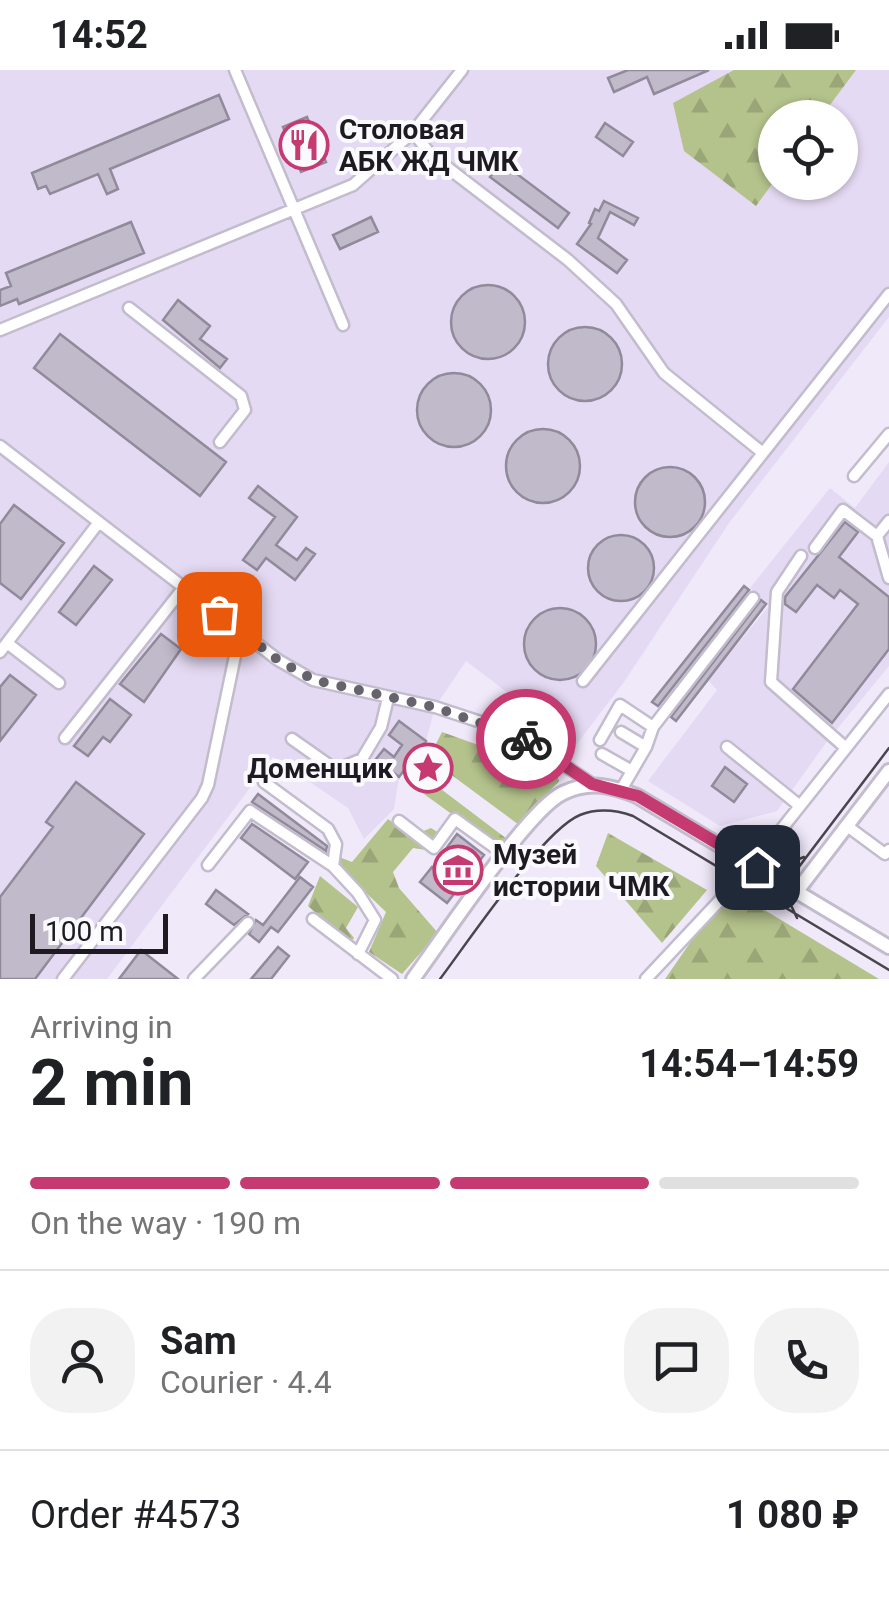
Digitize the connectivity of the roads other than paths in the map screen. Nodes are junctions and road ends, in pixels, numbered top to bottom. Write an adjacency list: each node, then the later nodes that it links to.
1 (235, 70): 4 (street)
2 (462, 70): 3 (street)
3 (413, 132): 4 (street); 12 (street)
4 (293, 210): 7 (street); 8 (street)
5 (889, 294): 12 (street)
6 (129, 308): 10 (street)
7 (342, 325)
8 (0, 330)
9 (889, 434): 13 (street)
10 (220, 442)
11 (2, 452): 14 (street)
12 (763, 454): 24 (street)
13 (854, 476)
14 (99, 522): 20 (street); 23 (street)
15 (889, 522): 16 (street)
16 (877, 536): 17 (street); 19 (street)
17 (814, 548)
18 (802, 556): 35 (street)
19 (889, 578)
20 (185, 586): 22 (street); 30 (street)
21 (753, 598): 28 (street)
22 (240, 632): 27 (street); 55 (street)
23 (4, 647): 25 (street)
24 (583, 681)
25 (59, 683)
26 (889, 694): 35 (street)
27 (388, 698): 31 (street); 40 (street)
28 (653, 726): 32 (street); 33 (street)
29 (621, 732): 33 (street)
30 (65, 738)
31 (292, 739)
32 (600, 740)
33 (646, 747): 37 (street)
34 (727, 747): 42 (street)
35 (846, 748): 42 (street)
36 (602, 754): 37 (street)
37 (632, 771): 41 (street)
38 (889, 772): 44 (main road)
39 (264, 782): 49 (street)
40 (592, 784): 41 (main road); 46 (main road)
41 (622, 790): 47 (main road)
42 (800, 806): 47 (street)
43 (399, 820): 46 (street)
44 (847, 826): 45 (street); 50 (main road)
45 (889, 850)
46 (506, 855): 58 (main road)
47 (753, 864): 50 (main road); 59 (street)
48 (208, 865): 49 (street)
49 (332, 866): 54 (street)
50 (798, 891): 53 (main road)
51 (313, 919): 54 (street)
52 (248, 922): 56 (street)
53 (889, 947)
54 (358, 954): 57 (street)
55 (63, 979)
56 (194, 979)
57 (392, 979)
58 (413, 979)
59 (646, 979)

